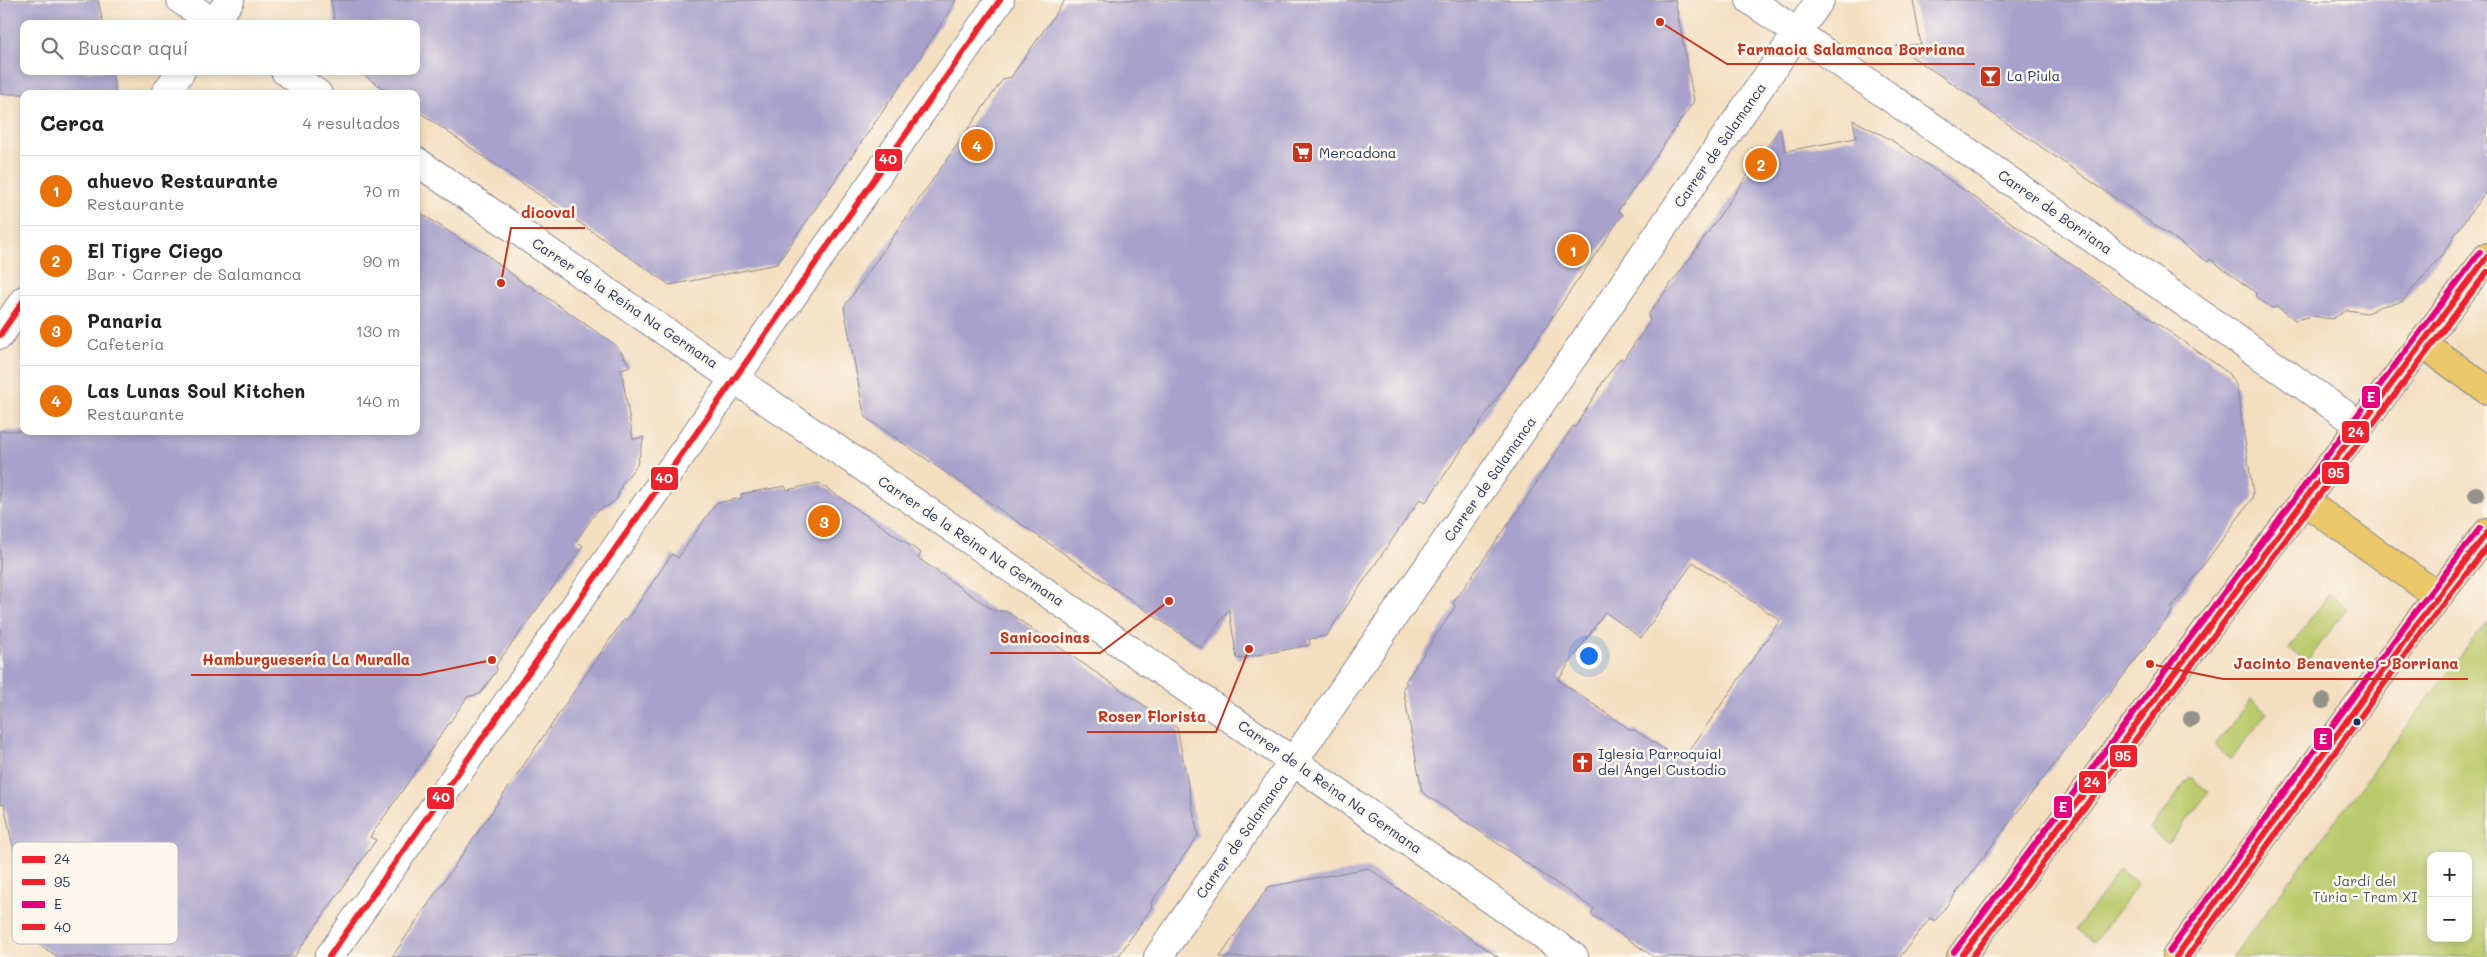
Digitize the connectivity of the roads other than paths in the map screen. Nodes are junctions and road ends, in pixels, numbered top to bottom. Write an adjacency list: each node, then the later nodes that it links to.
1 (181, 0): 6 (street)
2 (230, 0): 7 (street)
3 (1000, 0): 18 (street)
4 (1750, 0): 8 (street, Carrer de Borriana)
5 (1820, 0): 8 (street, Carrer de Salamanca)
6 (210, 20)
7 (216, 20)
8 (1798, 33): 20 (street, Carrer de Borriana); 24 (street, Carrer de Salamanca)
9 (178, 75): 11 (street)
10 (291, 75): 12 (street)
11 (168, 90)
12 (312, 90)
13 (420, 164): 18 (street, Carrer de la Reina Na Germana)
14 (2487, 257): 17 (main road)
15 (20, 306): 16 (street)
16 (0, 335)
17 (2422, 343): 19 (main road); 20 (main road)
18 (735, 378): 24 (street, Carrer de la Reina Na Germana); 25 (street)
19 (2487, 390)
20 (2360, 425): 21 (main road)
21 (2304, 501): 23 (main road); 28 (main road)
22 (2487, 533): 23 (main road)
23 (2438, 596): 29 (main road)
24 (1294, 762): 26 (street, Carrer de Salamanca); 27 (street, Carrer de la Reina Na Germana)
25 (329, 957)
26 (1158, 957)
27 (1574, 957)
28 (1961, 957)
29 (2176, 957)

